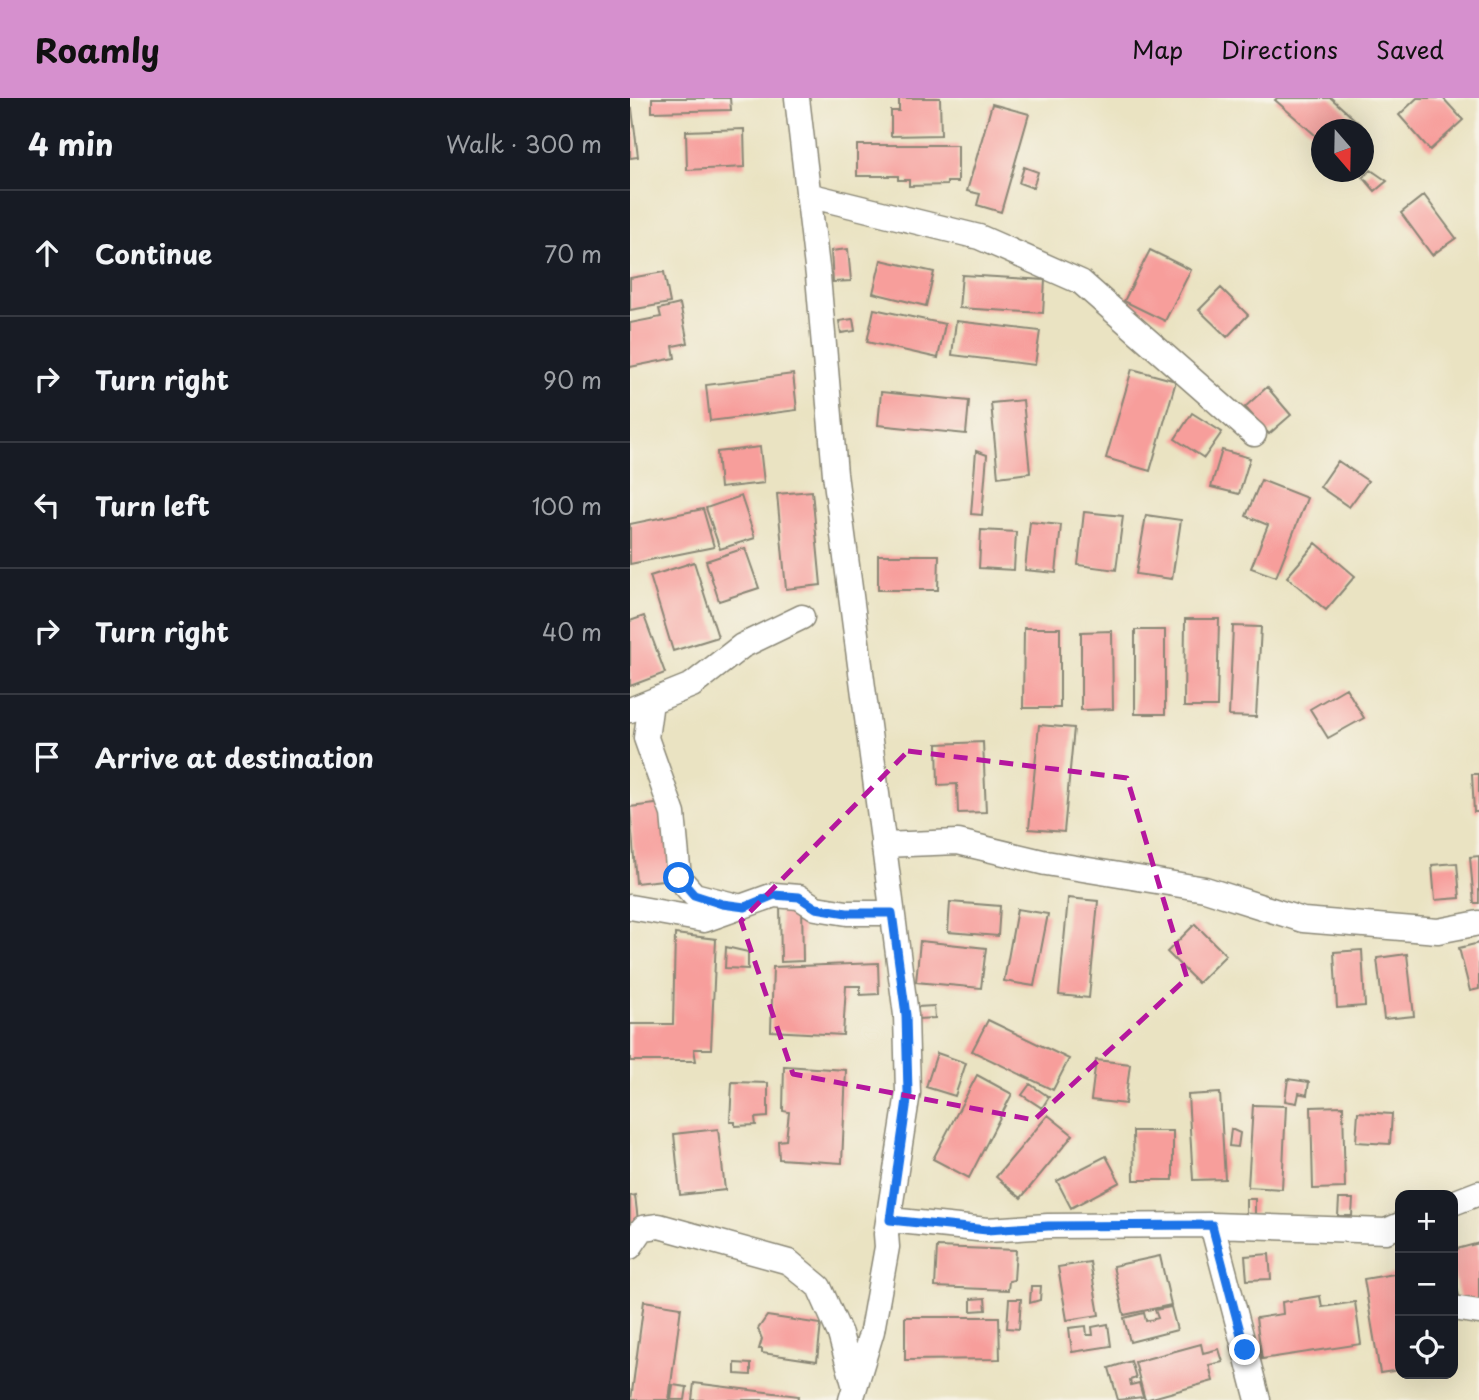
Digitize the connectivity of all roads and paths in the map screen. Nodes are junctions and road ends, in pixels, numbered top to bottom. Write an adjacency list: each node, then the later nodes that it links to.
1 (797, 98): 2 (street)
2 (808, 195): 3 (street); 6 (street)
3 (1254, 434)
4 (802, 617): 5 (street)
5 (640, 706): 8 (street)
6 (883, 845): 9 (street); 10 (street)
7 (630, 907): 8 (street)
8 (745, 907): 9 (street)
9 (892, 913): 13 (street)
10 (1479, 923)
11 (1479, 1193): 12 (street)
12 (1458, 1201)
13 (890, 1220): 14 (street); 19 (street)
14 (1212, 1225): 15 (street); 20 (street)
15 (1395, 1227)
16 (630, 1247): 19 (street)
17 (1458, 1309): 18 (street)
18 (1479, 1312)
19 (852, 1392)
20 (1258, 1400)

